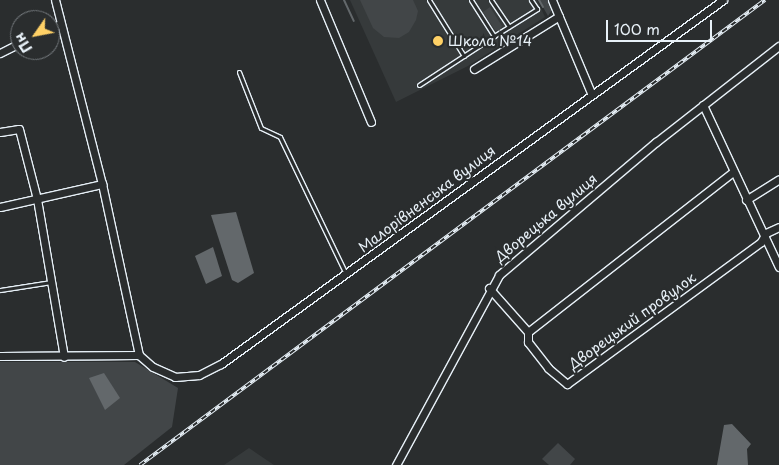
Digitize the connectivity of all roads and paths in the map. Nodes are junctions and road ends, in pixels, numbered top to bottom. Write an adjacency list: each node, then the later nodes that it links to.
1 (320, 0): 19 (street)
2 (429, 0): 13 (lane)
3 (471, 0): 11 (lane)
4 (491, 0): 10 (lane)
5 (531, 0): 10 (lane)
6 (552, 0): 8 (street)
7 (723, 0): 17 (street, Малорівненська вулиця)
8 (558, 16): 14 (street); 17 (street)
9 (60, 24): 23 (street)
10 (509, 27): 11 (lane)
11 (494, 36): 13 (lane)
12 (779, 46): 18 (street, Дворецька вулиця)
13 (464, 56): 16 (lane)
14 (474, 69)
15 (239, 72): 30 (lane)
16 (419, 85)
17 (591, 93): 30 (street, Малорівненська вулиця)
18 (703, 105): 21 (street); 32 (street, Дворецька вулиця)
19 (371, 122)
20 (0, 132): 24 (street)
21 (732, 172): 25 (street); 34 (street)
22 (779, 179): 25 (street)
23 (102, 184): 24 (street); 35 (street)
24 (37, 198): 26 (street); 31 (street)
25 (746, 200): 28 (street)
26 (0, 207)
27 (779, 226): 28 (street, Дворецький провулок)
28 (764, 238): 29 (street); 34 (street, Дворецький провулок)
29 (779, 267)
30 (346, 275): 35 (street, Малорівненська вулиця)
31 (52, 282): 33 (lane); 37 (street)
32 (489, 288): 34 (street, Дворецький провулок); 38 (street, Дворецька вулиця)
33 (0, 290)
34 (528, 332)
35 (139, 355): 37 (street)
36 (0, 356): 37 (street)
37 (64, 357)
38 (396, 465)

